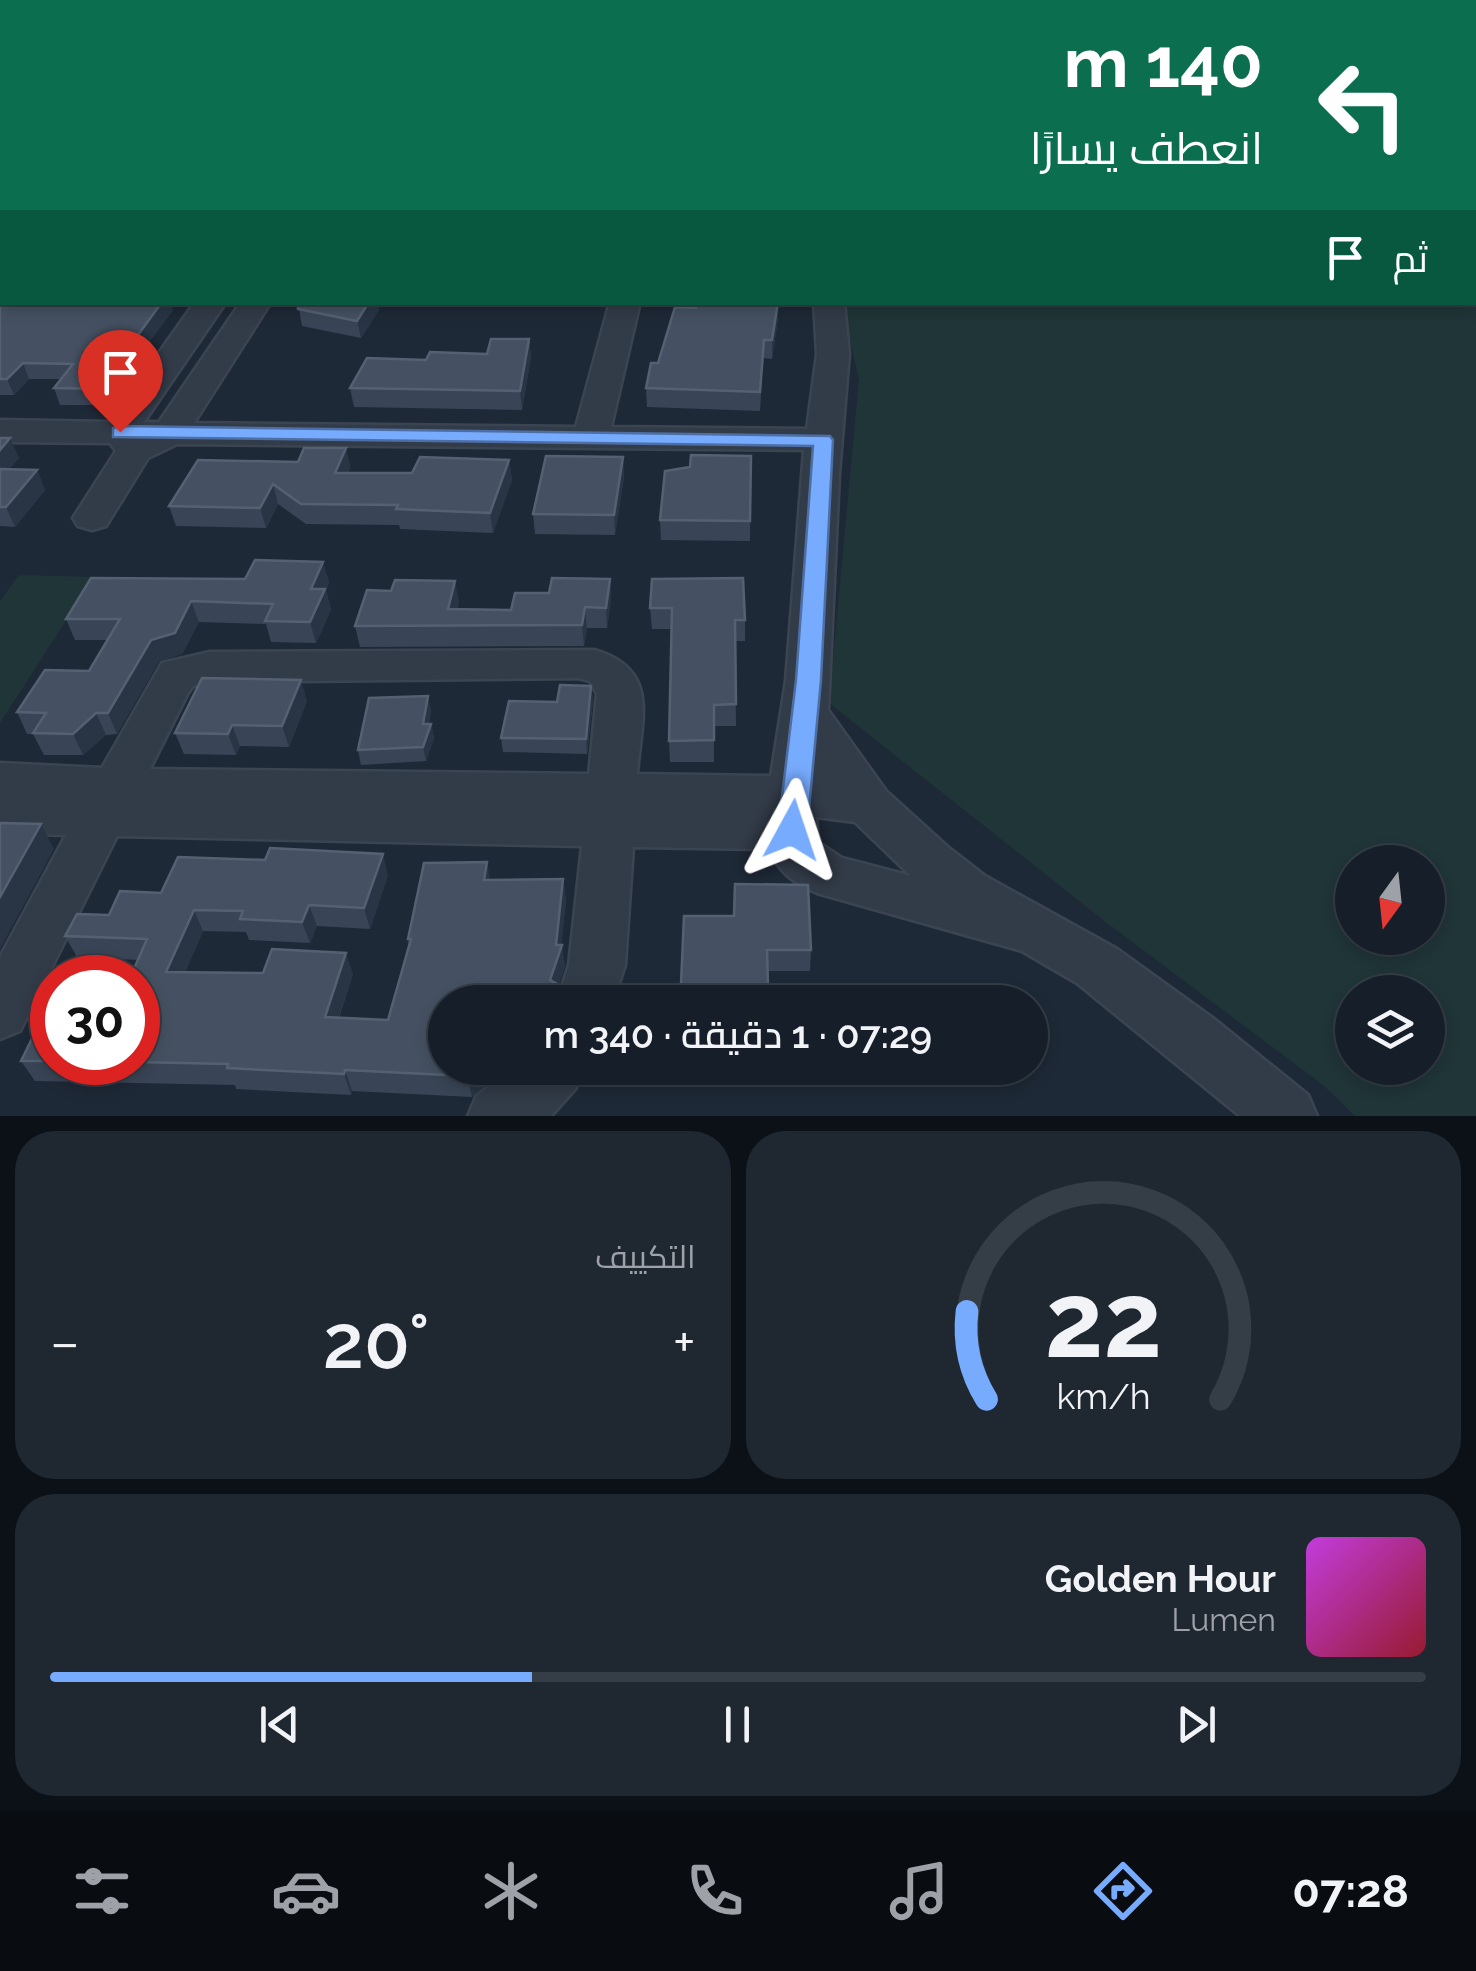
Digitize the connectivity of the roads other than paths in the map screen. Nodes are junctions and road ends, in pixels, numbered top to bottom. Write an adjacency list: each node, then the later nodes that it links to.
1 (209, 305): 9 (street)
2 (254, 305): 6 (street)
3 (624, 305): 7 (street)
4 (829, 305): 8 (street)
5 (0, 431): 9 (street)
6 (169, 434): 7 (street); 9 (street)
7 (591, 437): 8 (street)
8 (823, 440): 11 (street)
9 (127, 442): 10 (street)
10 (92, 518)
11 (806, 712): 14 (street); 16 (street)
12 (0, 782): 13 (street)
13 (108, 802): 15 (street); 15 (street); 17 (street); 20 (street)
14 (870, 805): 16 (street); 18 (street)
15 (608, 809): 16 (street); 19 (street)
16 (794, 812): 18 (street)
17 (0, 814)
18 (1031, 930): 23 (street)
19 (591, 985)
20 (0, 1013)
21 (540, 1085): 22 (street)
22 (499, 1116)
23 (1286, 1116)

